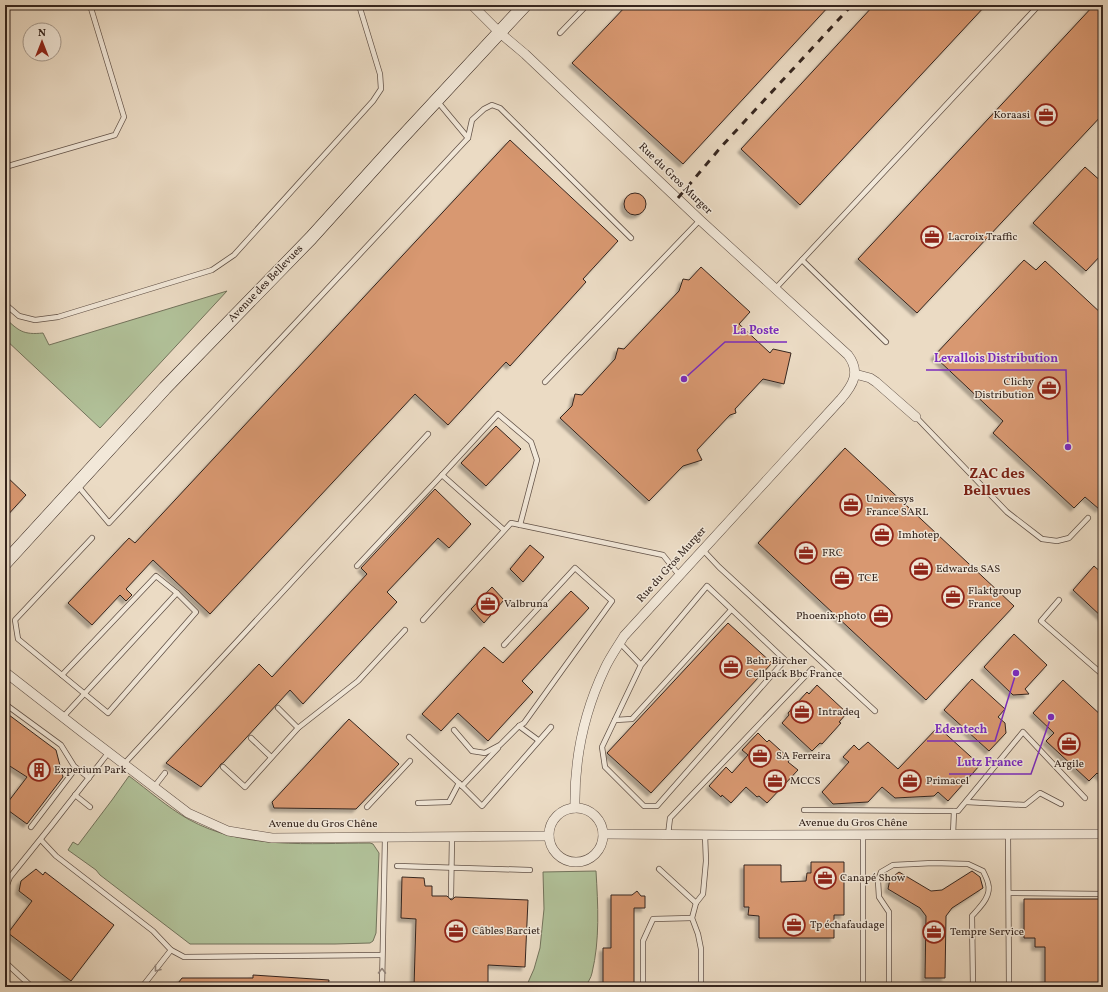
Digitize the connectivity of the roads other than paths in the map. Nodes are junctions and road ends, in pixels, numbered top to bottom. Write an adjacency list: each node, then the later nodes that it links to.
1 (90, 5): 11 (lane)
2 (359, 5): 16 (lane)
3 (472, 5): 7 (street, Rue du Gros Murger)
4 (525, 5): 7 (street, Avenue des Bellevues)
5 (587, 5): 8 (lane)
6 (1039, 5): 14 (lane)
7 (500, 33): 9 (street, Avenue des Bellevues); 12 (street, Rue du Gros Murger)
8 (560, 33)
9 (436, 100): 10 (lane); 23 (street, Avenue des Bellevues)
10 (468, 138): 13 (lane); 23 (lane)
11 (5, 167)
12 (700, 220): 15 (street, Rue du Gros Murger); 19 (lane)
13 (632, 238)
14 (802, 260): 15 (lane); 17 (lane)
15 (775, 289): 18 (street, Rue du Gros Murger)
16 (5, 304)
17 (886, 342)
18 (855, 374): 20 (street); 28 (street, Rue du Gros Murger)
19 (545, 382)
20 (916, 417): 24 (lane)
21 (428, 434): 61 (lane)
22 (442, 475): 25 (lane); 26 (lane); 30 (lane)
23 (76, 484): 29 (street, Avenue des Bellevues)
24 (1088, 518)
25 (520, 525): 26 (lane); 31 (lane)
26 (504, 530): 35 (lane)
27 (92, 538): 42 (lane)
28 (703, 550): 31 (street, Rue du Gros Murger); 47 (lane)
29 (5, 563)
30 (358, 566)
31 (679, 575): 37 (street, Rue du Gros Murger)
32 (177, 593): 42 (lane); 44 (lane); 44 (lane)
33 (1059, 600): 43 (lane)
34 (731, 610): 39 (lane); 49 (lane); 49 (lane)
35 (423, 620)
36 (405, 630): 52 (lane)
37 (620, 643): 39 (lane); 75 (street, Rue du Gros Murger)
38 (504, 645): 50 (lane)
39 (641, 665): 49 (lane)
40 (812, 669): 83 (lane)
41 (5, 672): 48 (street, Avenue du Gros Chêne)
42 (62, 675): 44 (lane)
43 (1103, 675)
44 (84, 693): 48 (lane)
45 (5, 704): 63 (lane)
46 (278, 708): 52 (lane)
47 (875, 711)
48 (63, 717): 58 (street, Avenue du Gros Chêne)
49 (615, 720)
50 (519, 726): 56 (lane); 57 (lane)
51 (551, 727): 56 (lane)
52 (298, 728): 59 (lane)
53 (454, 730): 57 (lane)
54 (409, 737): 66 (lane)
55 (251, 738): 59 (lane)
56 (538, 740): 66 (lane)
57 (500, 745): 66 (lane)
58 (109, 752): 61 (street, Avenue du Gros Chêne); 65 (lane)
59 (271, 757): 62 (lane)
60 (410, 761): 74 (lane)
61 (124, 764): 67 (street, Avenue du Gros Chêne)
62 (223, 767)
63 (76, 768): 65 (lane); 78 (lane)
64 (165, 773): 67 (lane)
65 (89, 778): 68 (lane)
66 (461, 785): 71 (lane)
67 (154, 787): 87 (street, Avenue du Gros Chêne)
68 (76, 795): 73 (lane); 89 (lane)
69 (1085, 798): 70 (lane)
70 (966, 802): 72 (lane); 77 (lane)
71 (418, 803)
72 (1061, 804)
73 (90, 807)
74 (366, 807)
75 (575, 808): 79 (street); 86 (street)
76 (804, 810): 77 (lane)
77 (954, 811): 80 (lane)
78 (31, 827)
79 (603, 834): 83 (street, Avenue du Gros Chêne); 86 (street)
80 (953, 834): 81 (street, Avenue du Gros Chêne); 85 (street, Avenue du Gros Chêne)
81 (1008, 834): 82 (street, Avenue du Gros Chêne); 95 (lane)
82 (1103, 834)
83 (668, 835): 84 (street, Avenue du Gros Chêne)
84 (704, 835): 85 (street, Avenue du Gros Chêne); 98 (lane)
85 (863, 835): 108 (lane)
86 (549, 836): 88 (street, Avenue du Gros Chêne)
87 (385, 837): 88 (street, Avenue du Gros Chêne); 101 (lane)
88 (452, 837): 91 (lane)
89 (41, 840): 94 (lane); 100 (lane)
90 (397, 866): 91 (lane)
91 (452, 868): 93 (lane); 97 (lane)
92 (659, 869): 98 (lane)
93 (530, 870)
94 (5, 890)
95 (1009, 893): 96 (lane); 111 (lane)
96 (1103, 894)
97 (451, 896)
98 (696, 903): 99 (lane)
99 (692, 918): 106 (lane); 107 (lane)
100 (171, 950): 101 (lane); 104 (lane, one-way to 104)
101 (382, 955): 105 (lane, one-way to 101)
102 (5, 962): 103 (lane)
103 (32, 987)
104 (142, 987)
105 (382, 987)
106 (643, 987)
107 (701, 987)
108 (863, 987)
109 (889, 987): 110 (lane)
110 (973, 987)
111 (1009, 987)

